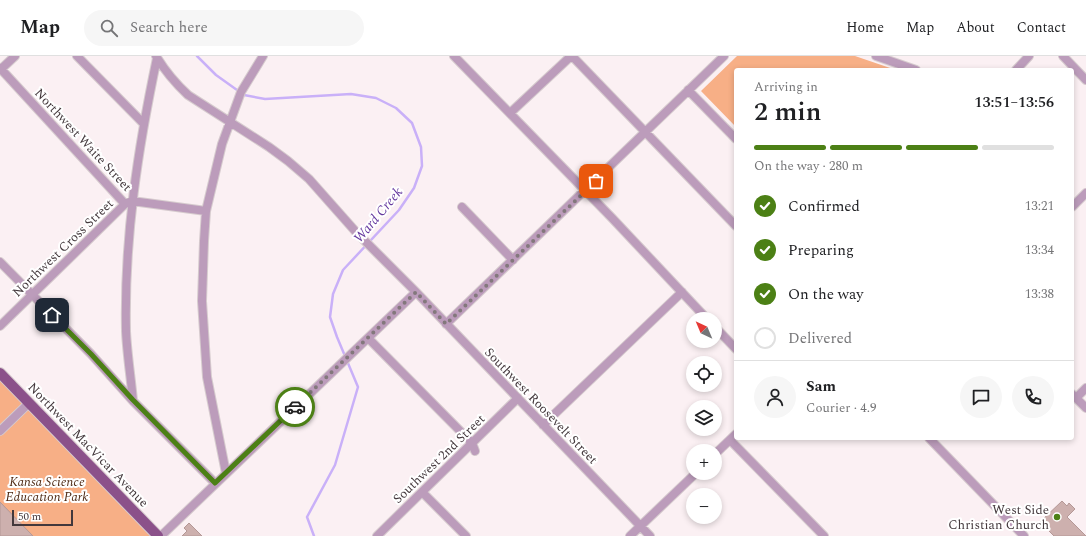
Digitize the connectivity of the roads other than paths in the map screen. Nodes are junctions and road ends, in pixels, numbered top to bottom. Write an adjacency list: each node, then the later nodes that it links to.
1 (14, 56): 13 (street)
2 (77, 56): 18 (street)
3 (263, 56): 17 (street)
4 (454, 56): 16 (street)
5 (572, 56): 16 (street); 19 (street)
6 (724, 56): 15 (street)
7 (877, 56): 11 (street)
8 (1029, 56): 12 (street)
9 (1063, 56): 14 (street)
10 (156, 57): 17 (street, Southwest Roosevelt Street); 18 (street)
11 (910, 68)
12 (1018, 68)
13 (0, 69): 23 (street, Northwest Waite Street)
14 (1086, 80)
15 (688, 90): 19 (street); 20 (street)
16 (510, 113): 21 (street)
17 (230, 121): 26 (street); 30 (street, Southwest Roosevelt Street)
18 (143, 123): 23 (street)
19 (646, 132): 21 (street); 27 (street)
20 (734, 137)
21 (586, 191): 28 (street); 31 (street)
22 (1086, 193): 24 (street)
23 (129, 202): 26 (street, Northwest Waite Street); 32 (street, Northwest Cross Street); 43 (street)
24 (1074, 205)
25 (462, 207): 28 (street)
26 (206, 210): 54 (street)
27 (734, 224)
28 (513, 260): 34 (street)
29 (0, 262): 32 (street)
30 (416, 292): 34 (street, Southwest Roosevelt Street); 37 (street)
31 (682, 292): 33 (street); 46 (street)
32 (32, 295): 35 (street, Northwest Cross Street); 43 (street)
33 (701, 312)
34 (446, 324): 42 (street, Southwest Roosevelt Street)
35 (0, 326)
36 (722, 333): 38 (street)
37 (368, 338): 51 (street); 54 (street)
38 (734, 344)
39 (0, 373): 44 (main road, Northwest MacVicar Avenue)
40 (1086, 388): 41 (street)
41 (1074, 396): 45 (street)
42 (518, 398): 46 (street, Southwest Roosevelt Street); 51 (street, Southwest 2nd Street)
43 (133, 400): 56 (street)
44 (29, 403): 47 (street); 59 (main road, Northwest MacVicar Avenue)
45 (1086, 408)
46 (543, 425): 58 (street, Southwest Roosevelt Street)
47 (0, 431)
48 (733, 437): 52 (street)
49 (736, 440): 64 (street)
50 (931, 440): 65 (street)
51 (472, 443): 53 (street); 57 (street, Southwest 2nd Street)
52 (722, 447)
53 (476, 451)
54 (226, 473): 56 (street)
55 (689, 480): 58 (street)
56 (215, 483): 59 (street)
57 (422, 492): 60 (street, Southwest 2nd Street); 61 (street)
58 (640, 526): 62 (street); 63 (street, Southwest Roosevelt Street)
59 (159, 536)
60 (377, 536)
61 (466, 536)
62 (630, 536)
63 (650, 536)
64 (824, 536)
65 (1024, 536)

